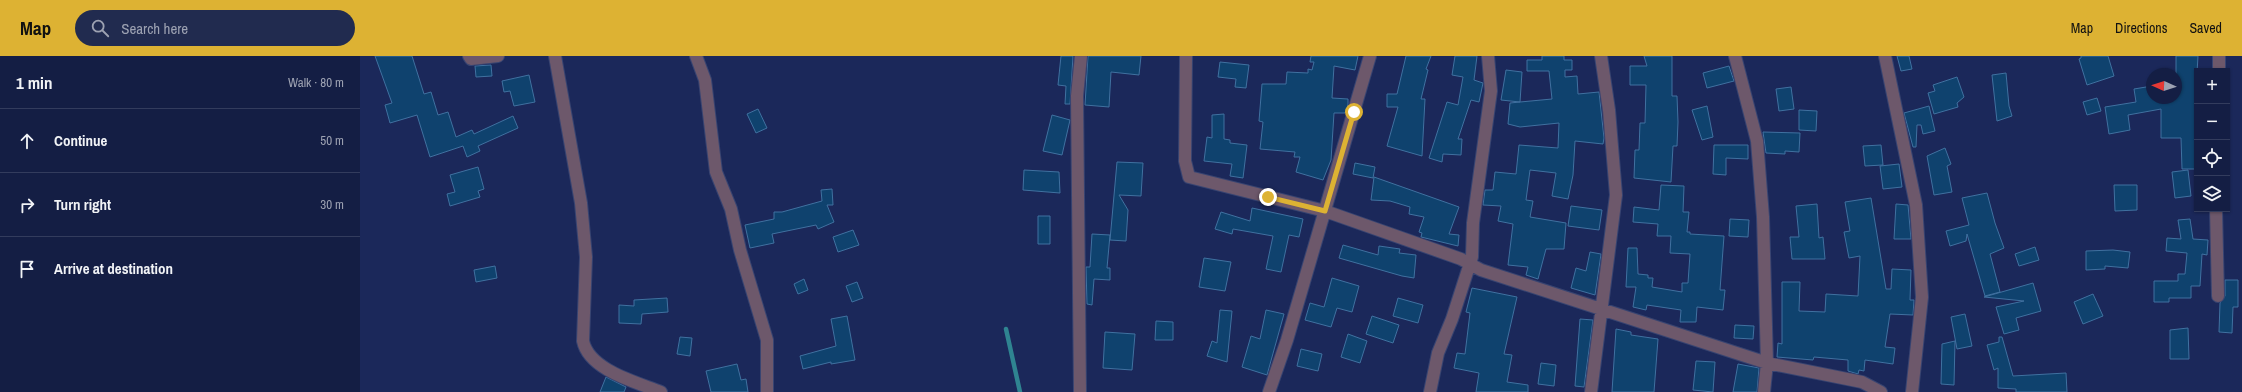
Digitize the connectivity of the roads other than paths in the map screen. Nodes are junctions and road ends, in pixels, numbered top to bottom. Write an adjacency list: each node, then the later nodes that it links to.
1 (469, 56): 2 (street)
2 (498, 56)
3 (555, 56): 20 (street)
4 (696, 56): 22 (street)
5 (1081, 56): 23 (street)
6 (1186, 56): 14 (street)
7 (1370, 56): 14 (street)
8 (1488, 56): 16 (street)
9 (1601, 56): 18 (street)
10 (1735, 56): 19 (street)
11 (1885, 56): 29 (street)
12 (2219, 56): 13 (street)
13 (2219, 68)
14 (1325, 211): 16 (street); 24 (street)
15 (2216, 212): 17 (street)
16 (1469, 265): 18 (street); 25 (street)
17 (2218, 296)
18 (1601, 310): 19 (street); 26 (street)
19 (1767, 363): 27 (street); 28 (street)
20 (642, 388): 21 (street)
21 (661, 392)
22 (767, 392)
23 (1080, 392)
24 (1269, 392)
25 (1430, 392)
26 (1591, 392)
27 (1764, 392)
28 (1881, 392)
29 (1912, 392)

